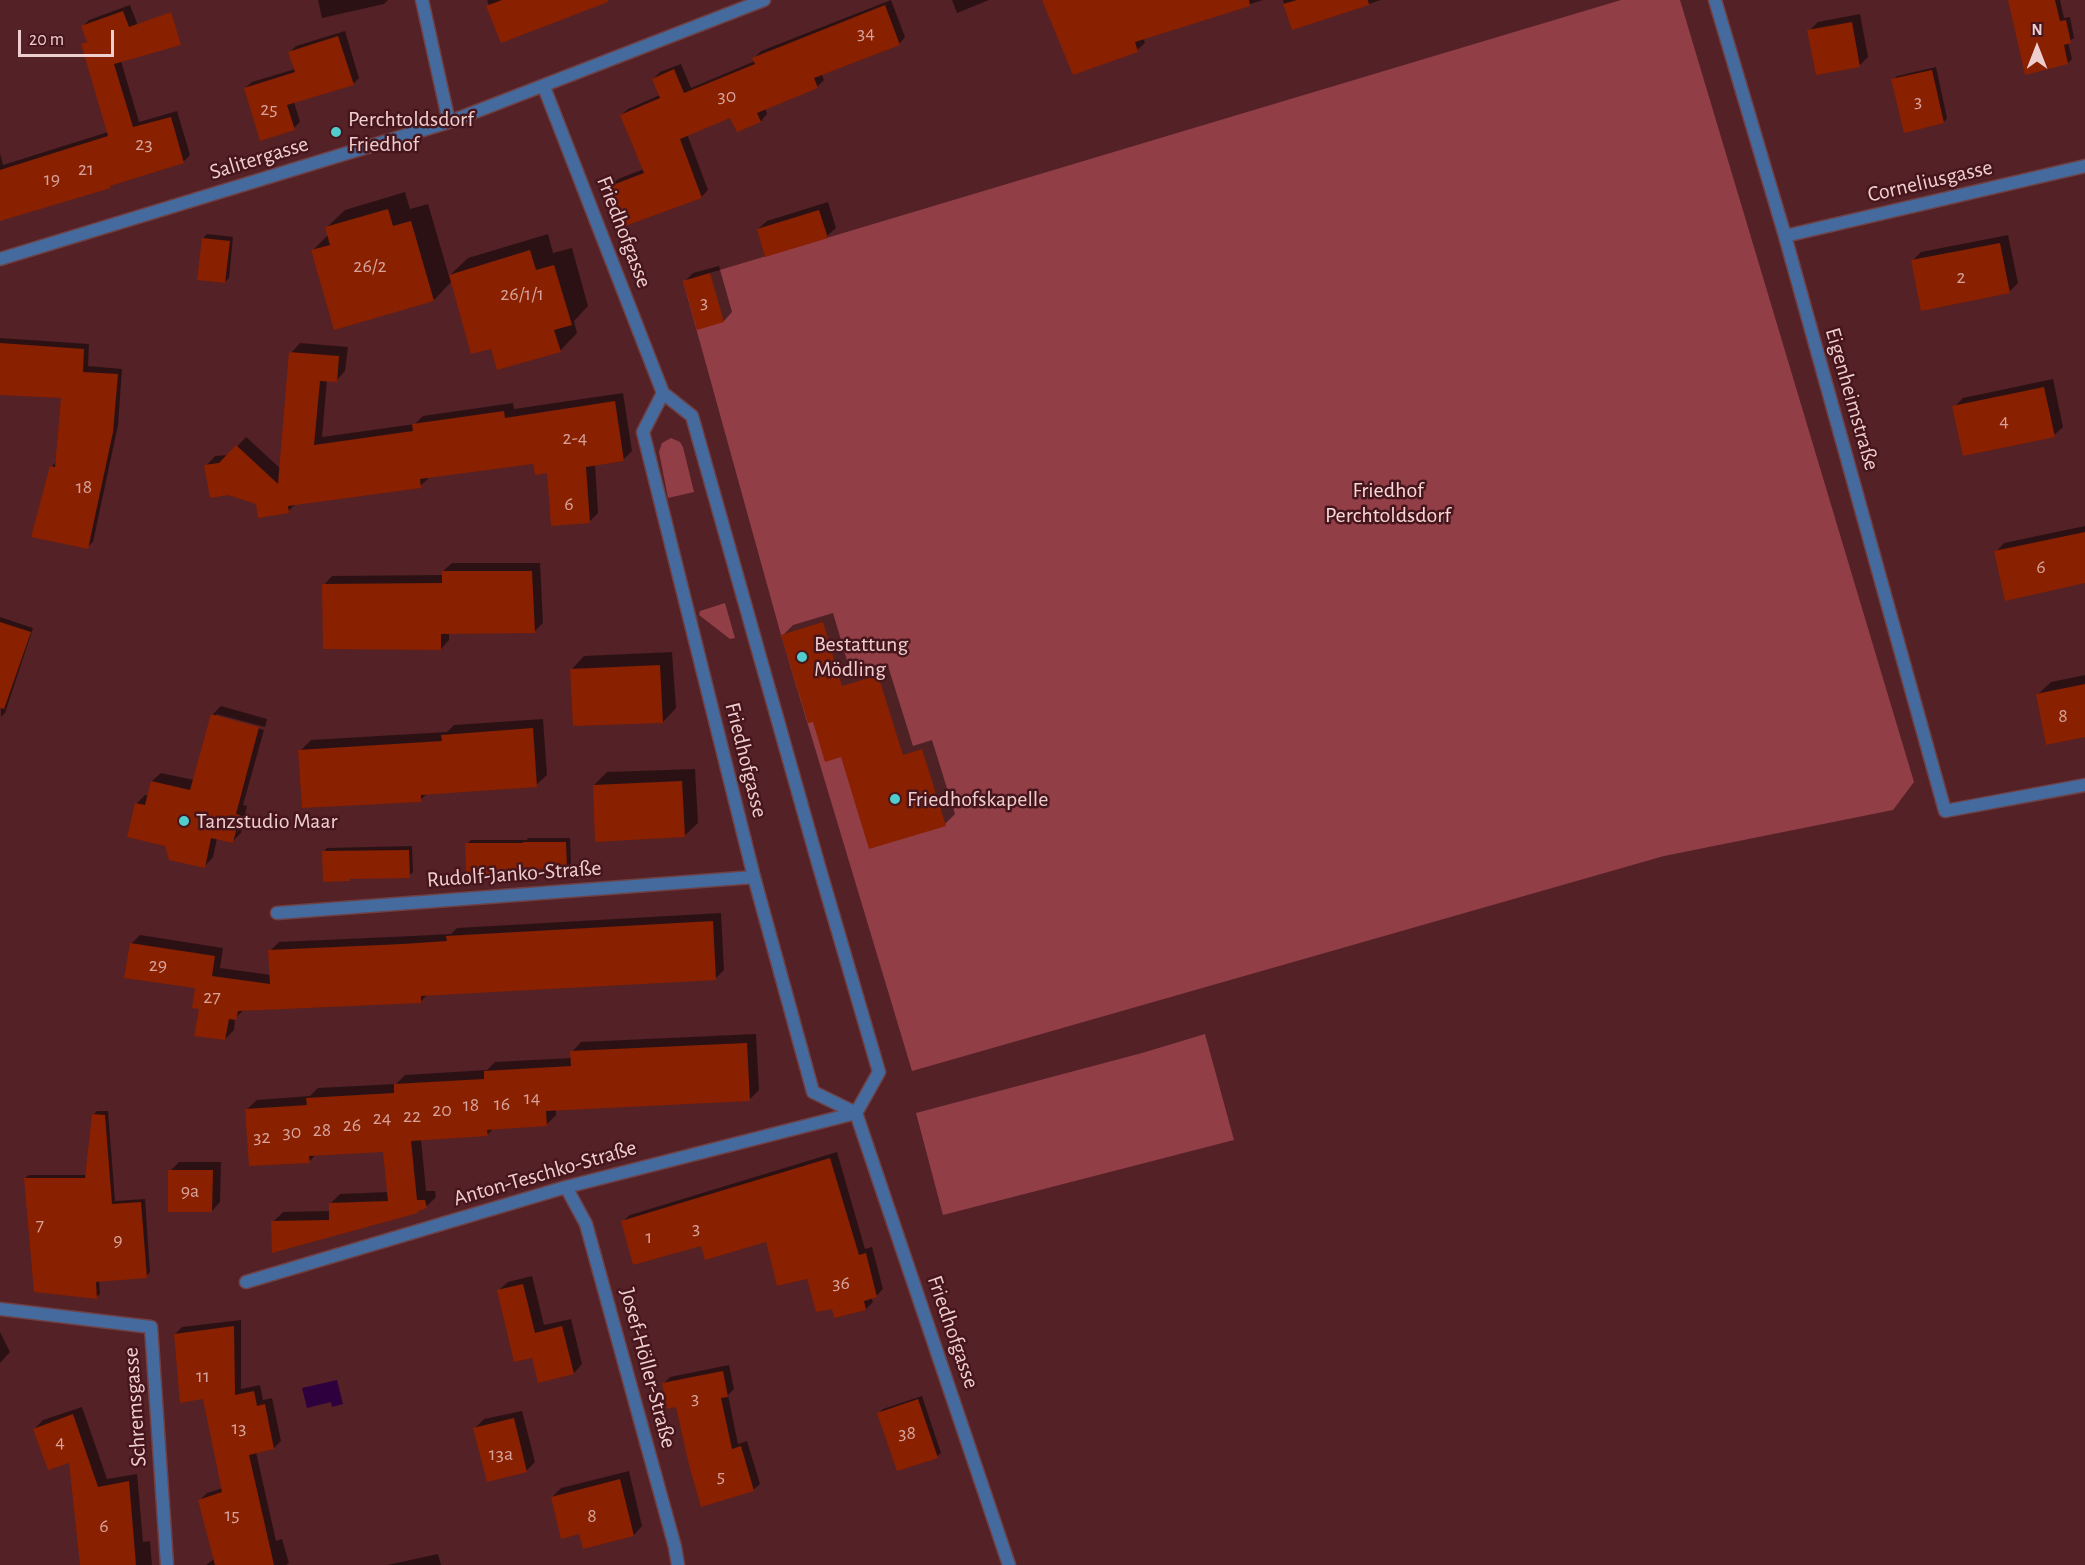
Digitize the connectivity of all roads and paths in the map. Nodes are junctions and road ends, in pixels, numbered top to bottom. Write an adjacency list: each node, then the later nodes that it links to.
1 (422, 0): 5 (street)
2 (764, 0): 4 (street, Salitergasse)
3 (1715, 0): 7 (street, Eigenheimstraße)
4 (544, 87): 5 (street, Salitergasse); 9 (street, Friedhofgasse)
5 (449, 122): 8 (street, Salitergasse)
6 (2085, 166): 7 (street, Corneliusgasse)
7 (1785, 236): 10 (street, Eigenheimstraße)
8 (0, 260)
9 (663, 393): 11 (street, Friedhofgasse); 13 (street, Friedhofgasse)
10 (2085, 785)
11 (754, 877): 12 (street, Rudolf-Janko-Straße); 13 (street, Friedhofgasse)
12 (277, 913)
13 (856, 1113): 14 (street, Anton-Teschko-Straße); 19 (street, Friedhofgasse)
14 (566, 1188): 15 (street, Anton-Teschko-Straße); 18 (street, Josef-Höller-Straße)
15 (246, 1281)
16 (0, 1309): 17 (street, Schremsgasse)
17 (167, 1565)
18 (678, 1565)
19 (1009, 1565)

